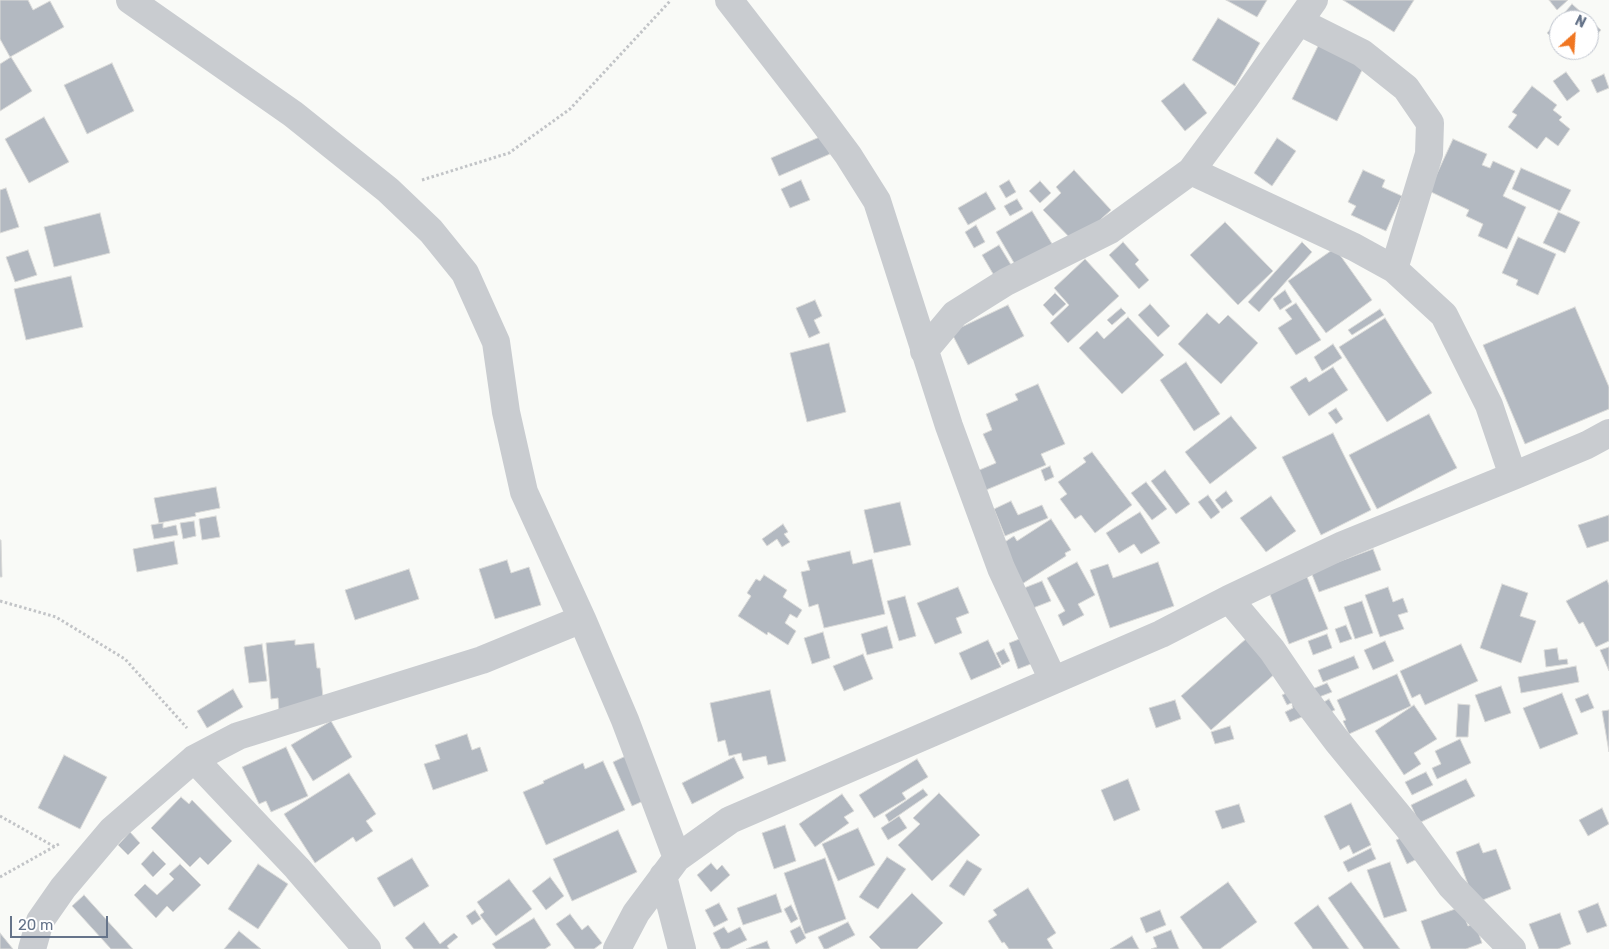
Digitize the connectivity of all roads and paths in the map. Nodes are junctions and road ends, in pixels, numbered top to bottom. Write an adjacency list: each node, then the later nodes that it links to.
1 (671, 0): 6 (path)
2 (729, 0): 8 (street)
3 (135, 1): 6 (street)
4 (1307, 11): 5 (street); 7 (street)
5 (1191, 171): 7 (street); 8 (street)
6 (388, 190): 13 (street)
7 (1394, 269): 10 (street)
8 (924, 351): 14 (street)
9 (1609, 433): 10 (street)
10 (1513, 476): 11 (street)
11 (1230, 600): 14 (street); 23 (street)
12 (0, 601): 15 (path)
13 (582, 619): 15 (street); 18 (street)
14 (1053, 680): 18 (street)
15 (200, 755): 17 (street); 20 (street)
16 (0, 816): 17 (path)
17 (82, 865): 19 (street)
18 (670, 867): 21 (street); 22 (street)
19 (32, 949)
20 (367, 949)
21 (617, 949)
22 (682, 949)
23 (1512, 949)

